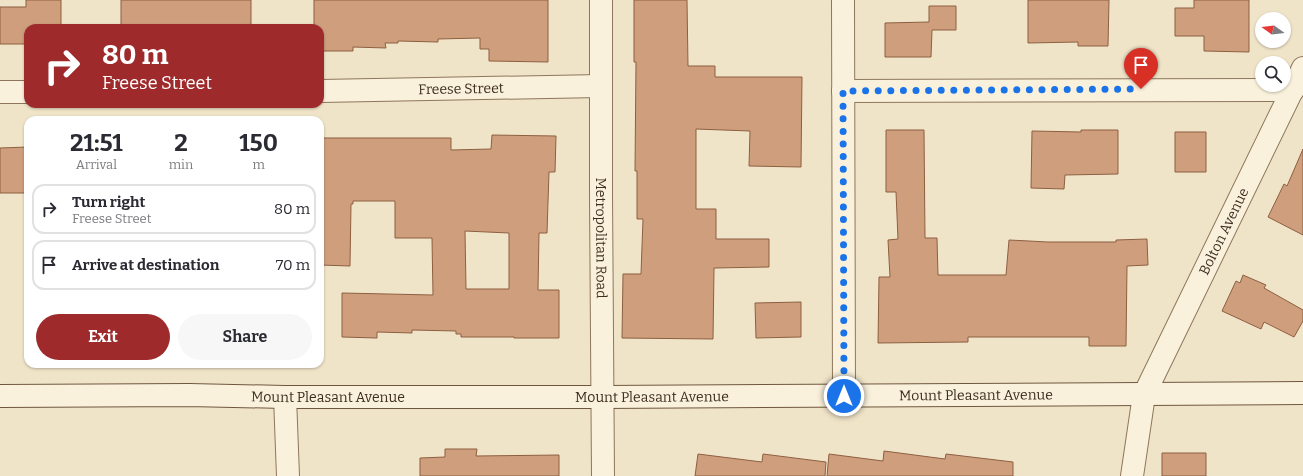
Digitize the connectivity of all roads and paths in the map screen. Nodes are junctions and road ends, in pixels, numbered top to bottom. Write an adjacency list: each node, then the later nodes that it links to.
1 (601, 0): 4 (street, Metropolitan Road)
2 (843, 0): 7 (street)
3 (1303, 68): 5 (street, Bolton Avenue)
4 (601, 86): 6 (street, Freese Street); 15 (street, Metropolitan Road)
5 (1293, 90): 7 (street); 11 (street, Bolton Avenue)
6 (324, 91)
7 (843, 91): 13 (street)
8 (0, 92): 9 (street)
9 (24, 92)
10 (1303, 393): 11 (street, Mount Pleasant Avenue)
11 (1144, 395): 13 (street, Mount Pleasant Avenue); 18 (street, Bolton Avenue)
12 (0, 396): 14 (street, Mount Pleasant Avenue)
13 (844, 396): 15 (street, Mount Pleasant Avenue)
14 (285, 397): 15 (street, Mount Pleasant Avenue); 16 (street)
15 (602, 397): 17 (street, Metropolitan Road)
16 (288, 476)
17 (603, 476)
18 (1132, 476)

